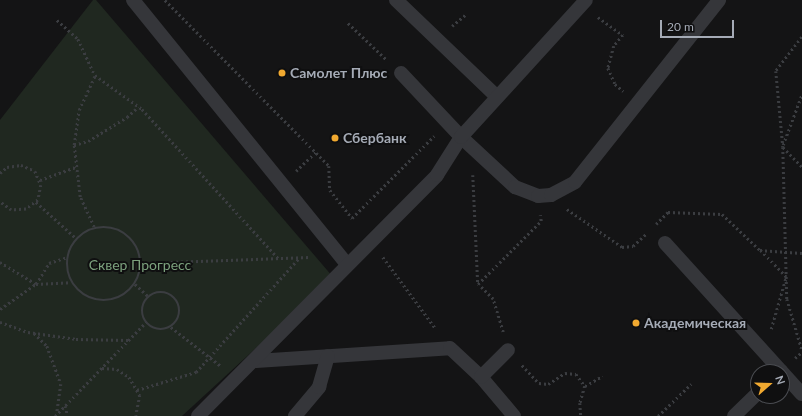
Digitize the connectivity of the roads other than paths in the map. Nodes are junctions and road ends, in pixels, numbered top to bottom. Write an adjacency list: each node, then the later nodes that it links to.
1 (133, 0): 9 (lane)
2 (396, 0): 6 (lane)
3 (586, 0): 6 (lane)
4 (719, 0): 7 (lane)
5 (396, 69): 7 (lane)
6 (497, 97): 7 (lane)
7 (461, 137): 9 (lane)
8 (665, 243): 13 (lane)
9 (347, 264): 12 (lane)
10 (508, 350): 14 (lane)
11 (328, 356): 12 (lane); 14 (lane); 19 (lane)
12 (256, 361): 18 (lane)
13 (774, 364)
14 (481, 377): 20 (lane)
15 (790, 381): 16 (lane)
16 (802, 394)
17 (750, 401): 21 (lane)
18 (198, 416)
19 (295, 416)
20 (514, 416)
21 (734, 416)

